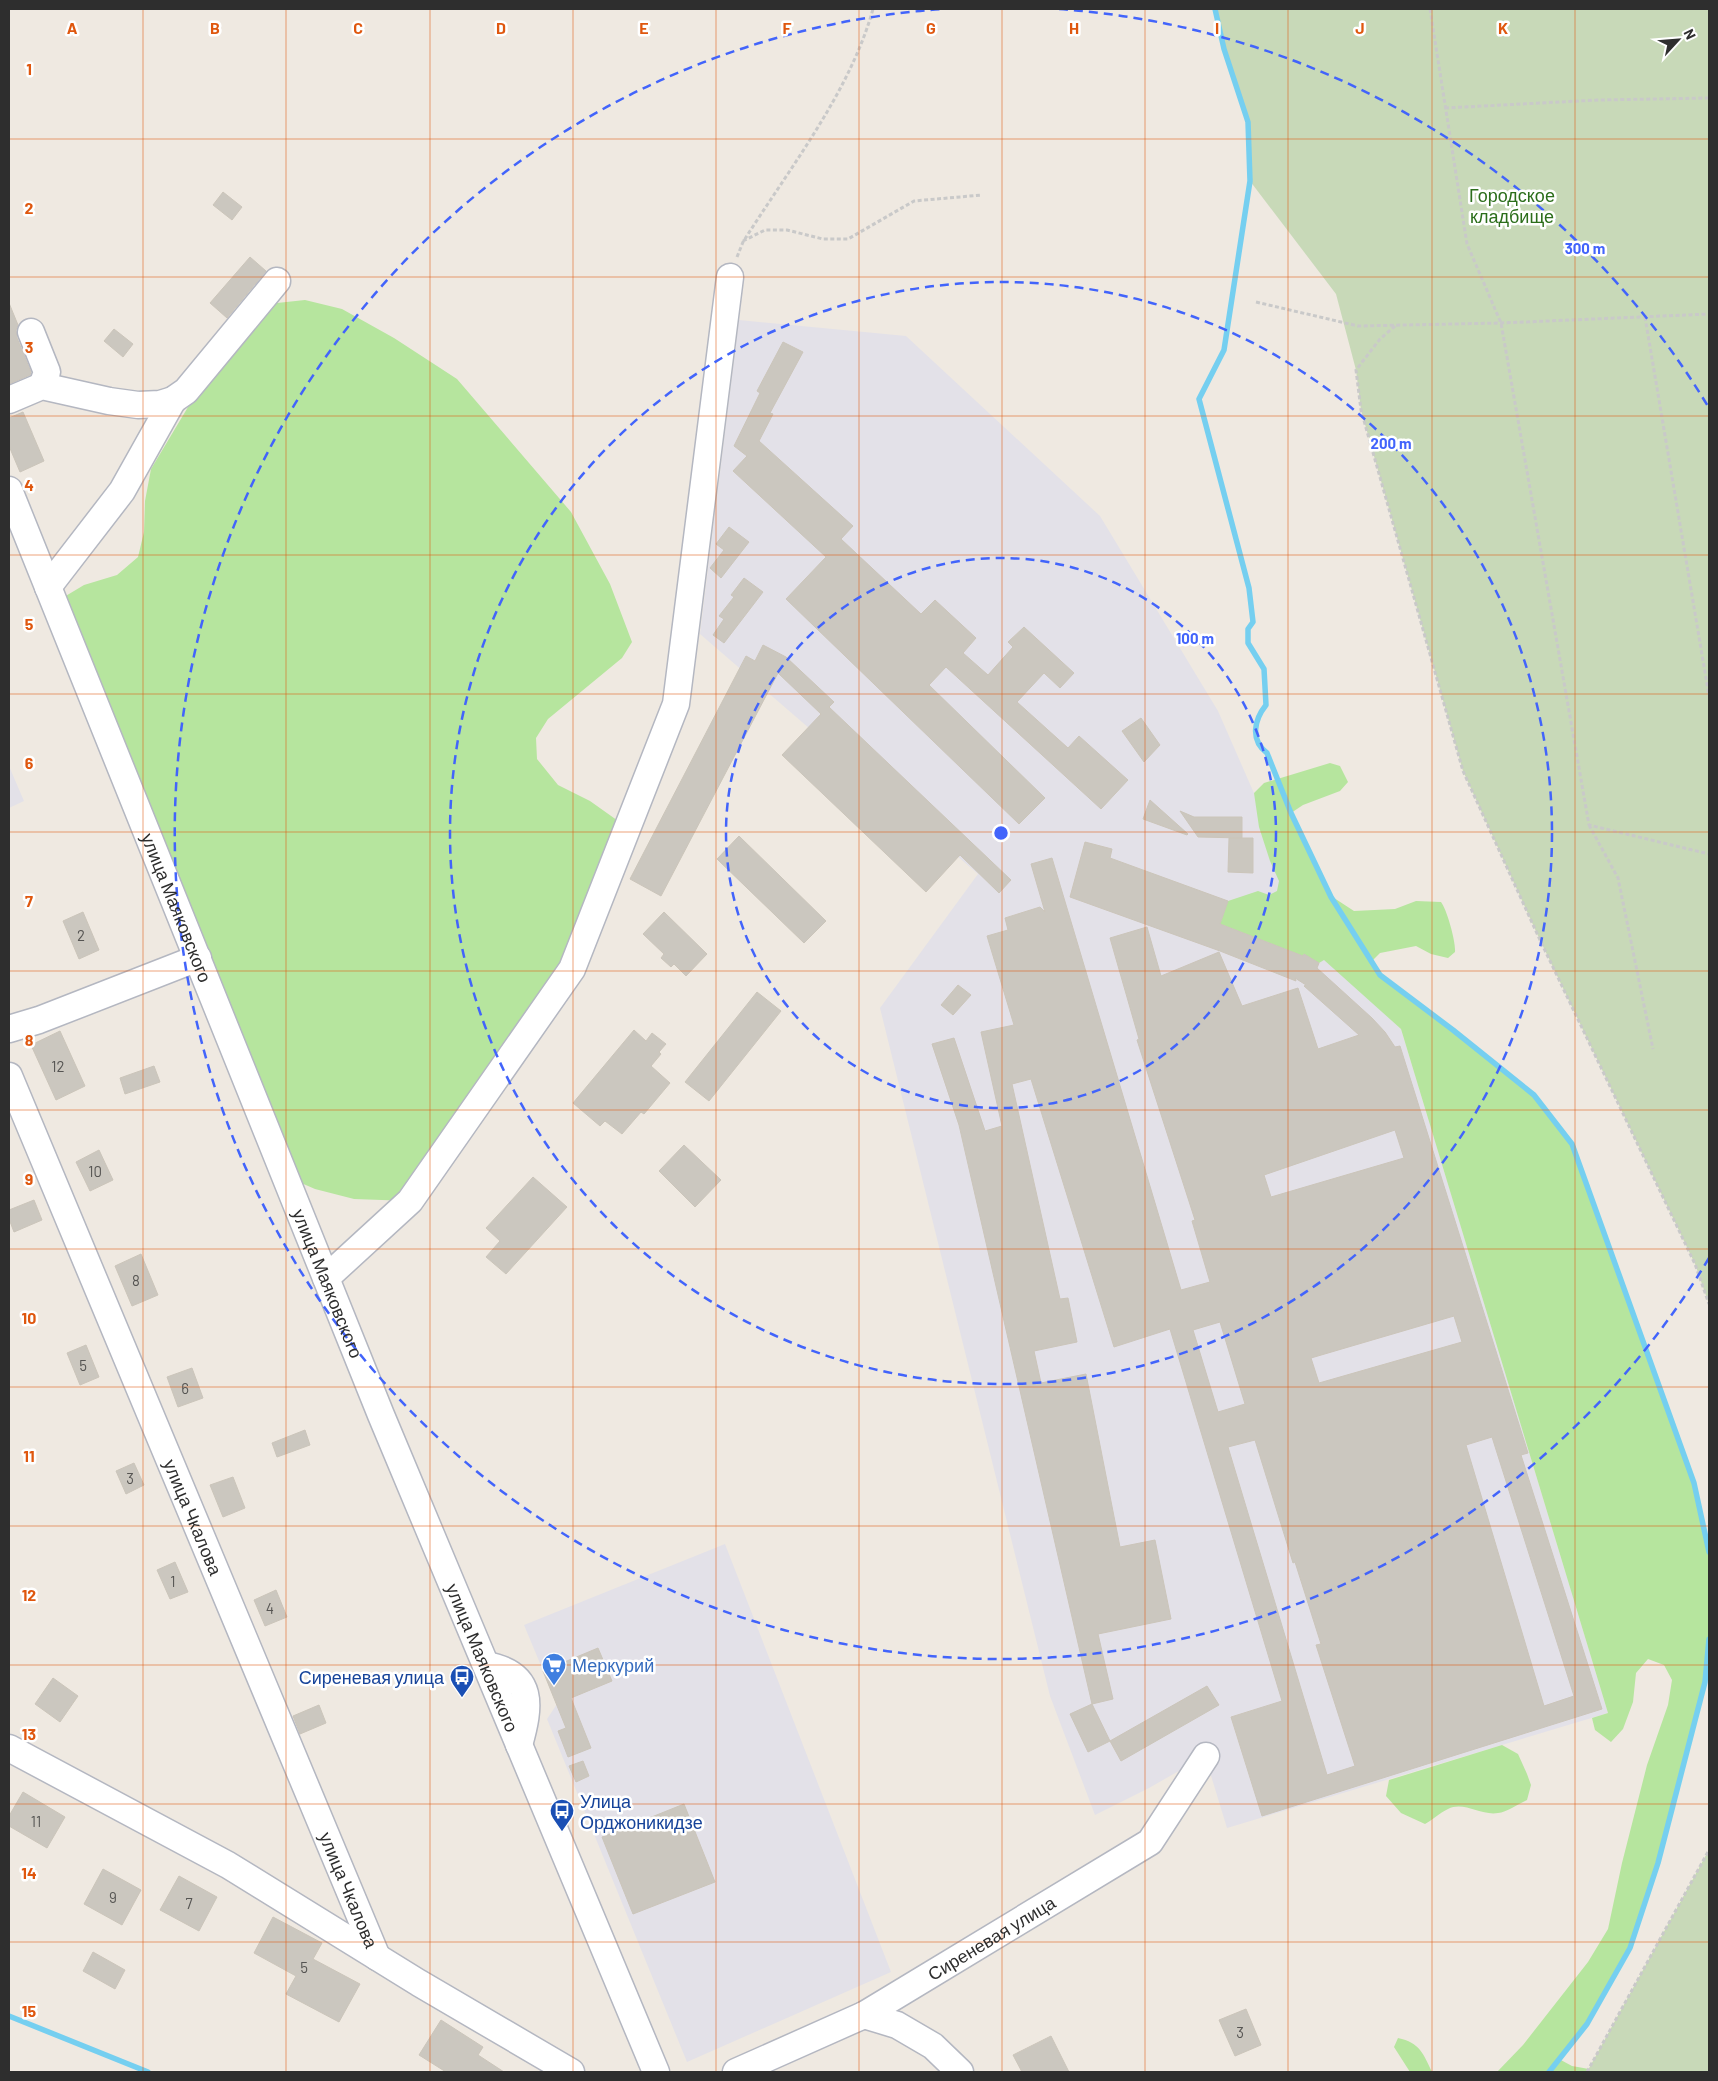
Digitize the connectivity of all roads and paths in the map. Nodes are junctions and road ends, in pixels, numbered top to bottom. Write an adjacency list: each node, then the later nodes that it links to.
1 (873, 9): 6 (path)
2 (1430, 9): 4 (path)
3 (1709, 98): 4 (path)
4 (1446, 108): 12 (path)
5 (982, 195): 6 (path)
6 (743, 242): 7 (path)
7 (730, 277): 27 (street)
8 (277, 281): 17 (street)
9 (1256, 302): 13 (path)
10 (1709, 314): 11 (path)
11 (1645, 317): 12 (path); 20 (path)
12 (1501, 323): 13 (path); 21 (path)
13 (1395, 326): 28 (path)
14 (30, 332): 15 (street)
15 (42, 386): 16 (street); 17 (street)
16 (9, 400)
17 (173, 400): 19 (street)
18 (9, 490): 19 (street, улица Маяковского)
19 (48, 587): 23 (street, улица Маяковского)
20 (1709, 696)
21 (1588, 825): 22 (path); 25 (path)
22 (1709, 854)
23 (198, 958): 24 (street); 27 (street, улица Маяковского)
24 (9, 1029)
25 (1653, 1049)
26 (9, 1076): 32 (street, улица Чкалова)
27 (326, 1278): 35 (street, улица Маяковского)
28 (1709, 1304)
29 (9, 1748): 32 (street)
30 (1206, 1756): 33 (street, Сиреневая улица)
31 (1709, 1850): 38 (path)
32 (377, 1957): 34 (street)
33 (864, 2015): 36 (street, Сиреневая улица); 37 (street)
34 (571, 2072)
35 (656, 2072)
36 (736, 2072)
37 (960, 2072)
38 (1587, 2072)

